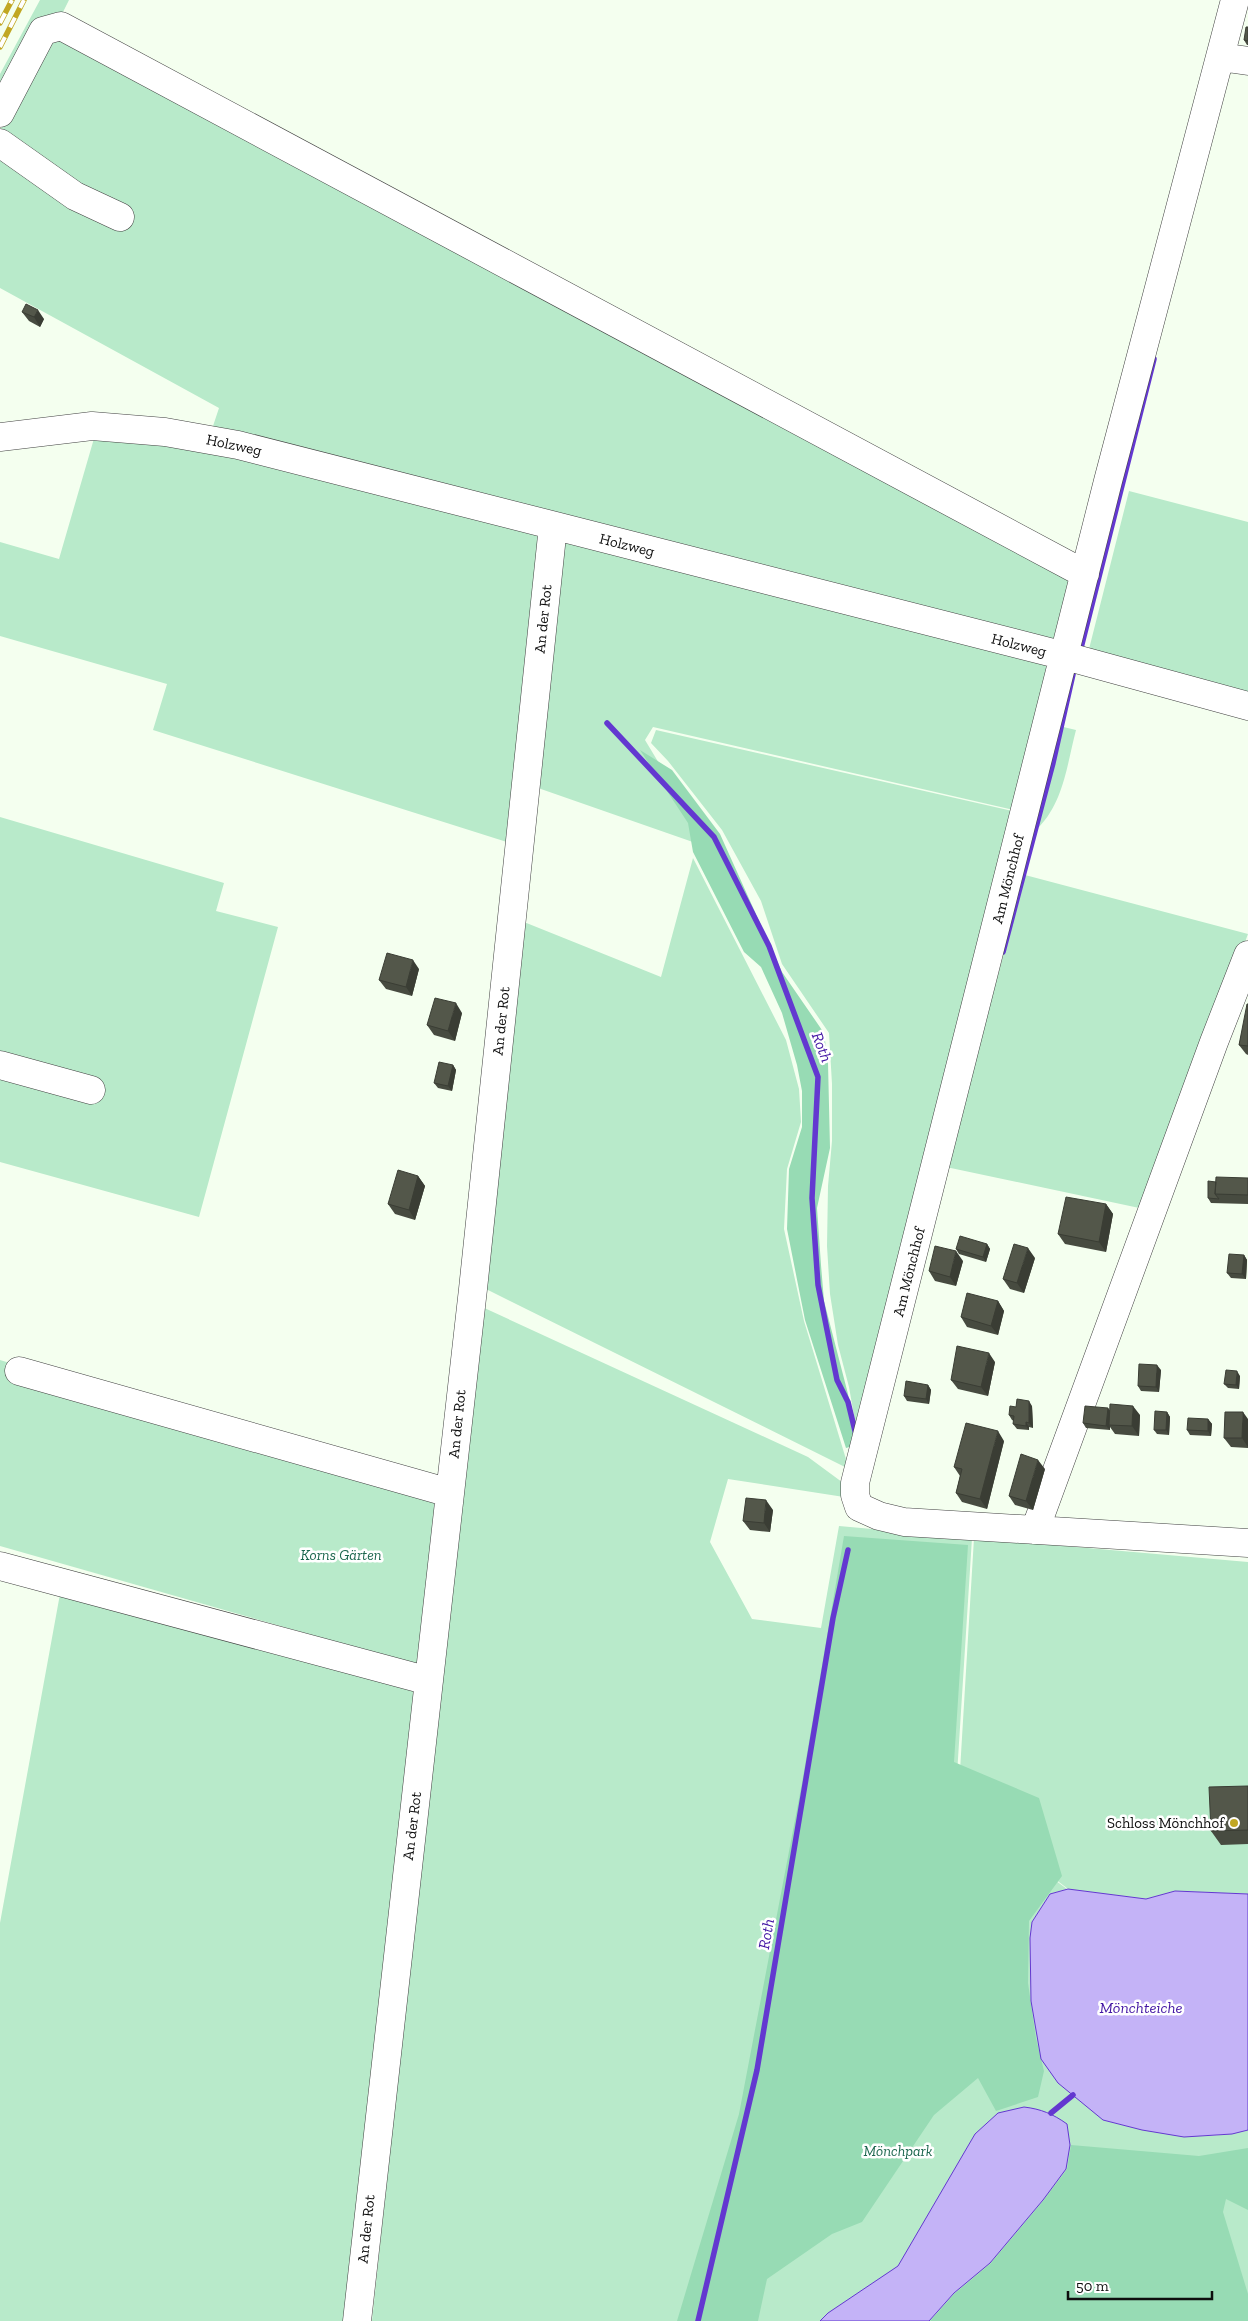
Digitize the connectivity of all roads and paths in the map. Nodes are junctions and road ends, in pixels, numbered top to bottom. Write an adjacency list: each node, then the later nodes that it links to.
1 (1235, 0): 2 (street)
2 (1220, 57): 3 (street); 11 (street)
3 (1248, 61)
4 (0, 113): 11 (street)
5 (0, 143): 6 (street)
6 (120, 217)
7 (0, 418): 8 (street)
8 (92, 426): 9 (street, Holzweg); 10 (street, Holzweg)
9 (0, 436)
10 (553, 526): 12 (street, Holzweg); 18 (street, An der Rot)
11 (1085, 574): 12 (street)
12 (1065, 656): 13 (street, Holzweg); 19 (street, Am Mönchhof)
13 (1248, 706)
14 (1248, 955): 19 (street)
15 (0, 1065): 16 (street)
16 (91, 1090)
17 (19, 1371): 18 (street)
18 (450, 1493): 22 (street, An der Rot)
19 (1035, 1530): 20 (street, Am Mönchhof)
20 (1248, 1543)
21 (0, 1566): 22 (street)
22 (429, 1681): 23 (street, An der Rot)
23 (357, 2321)

